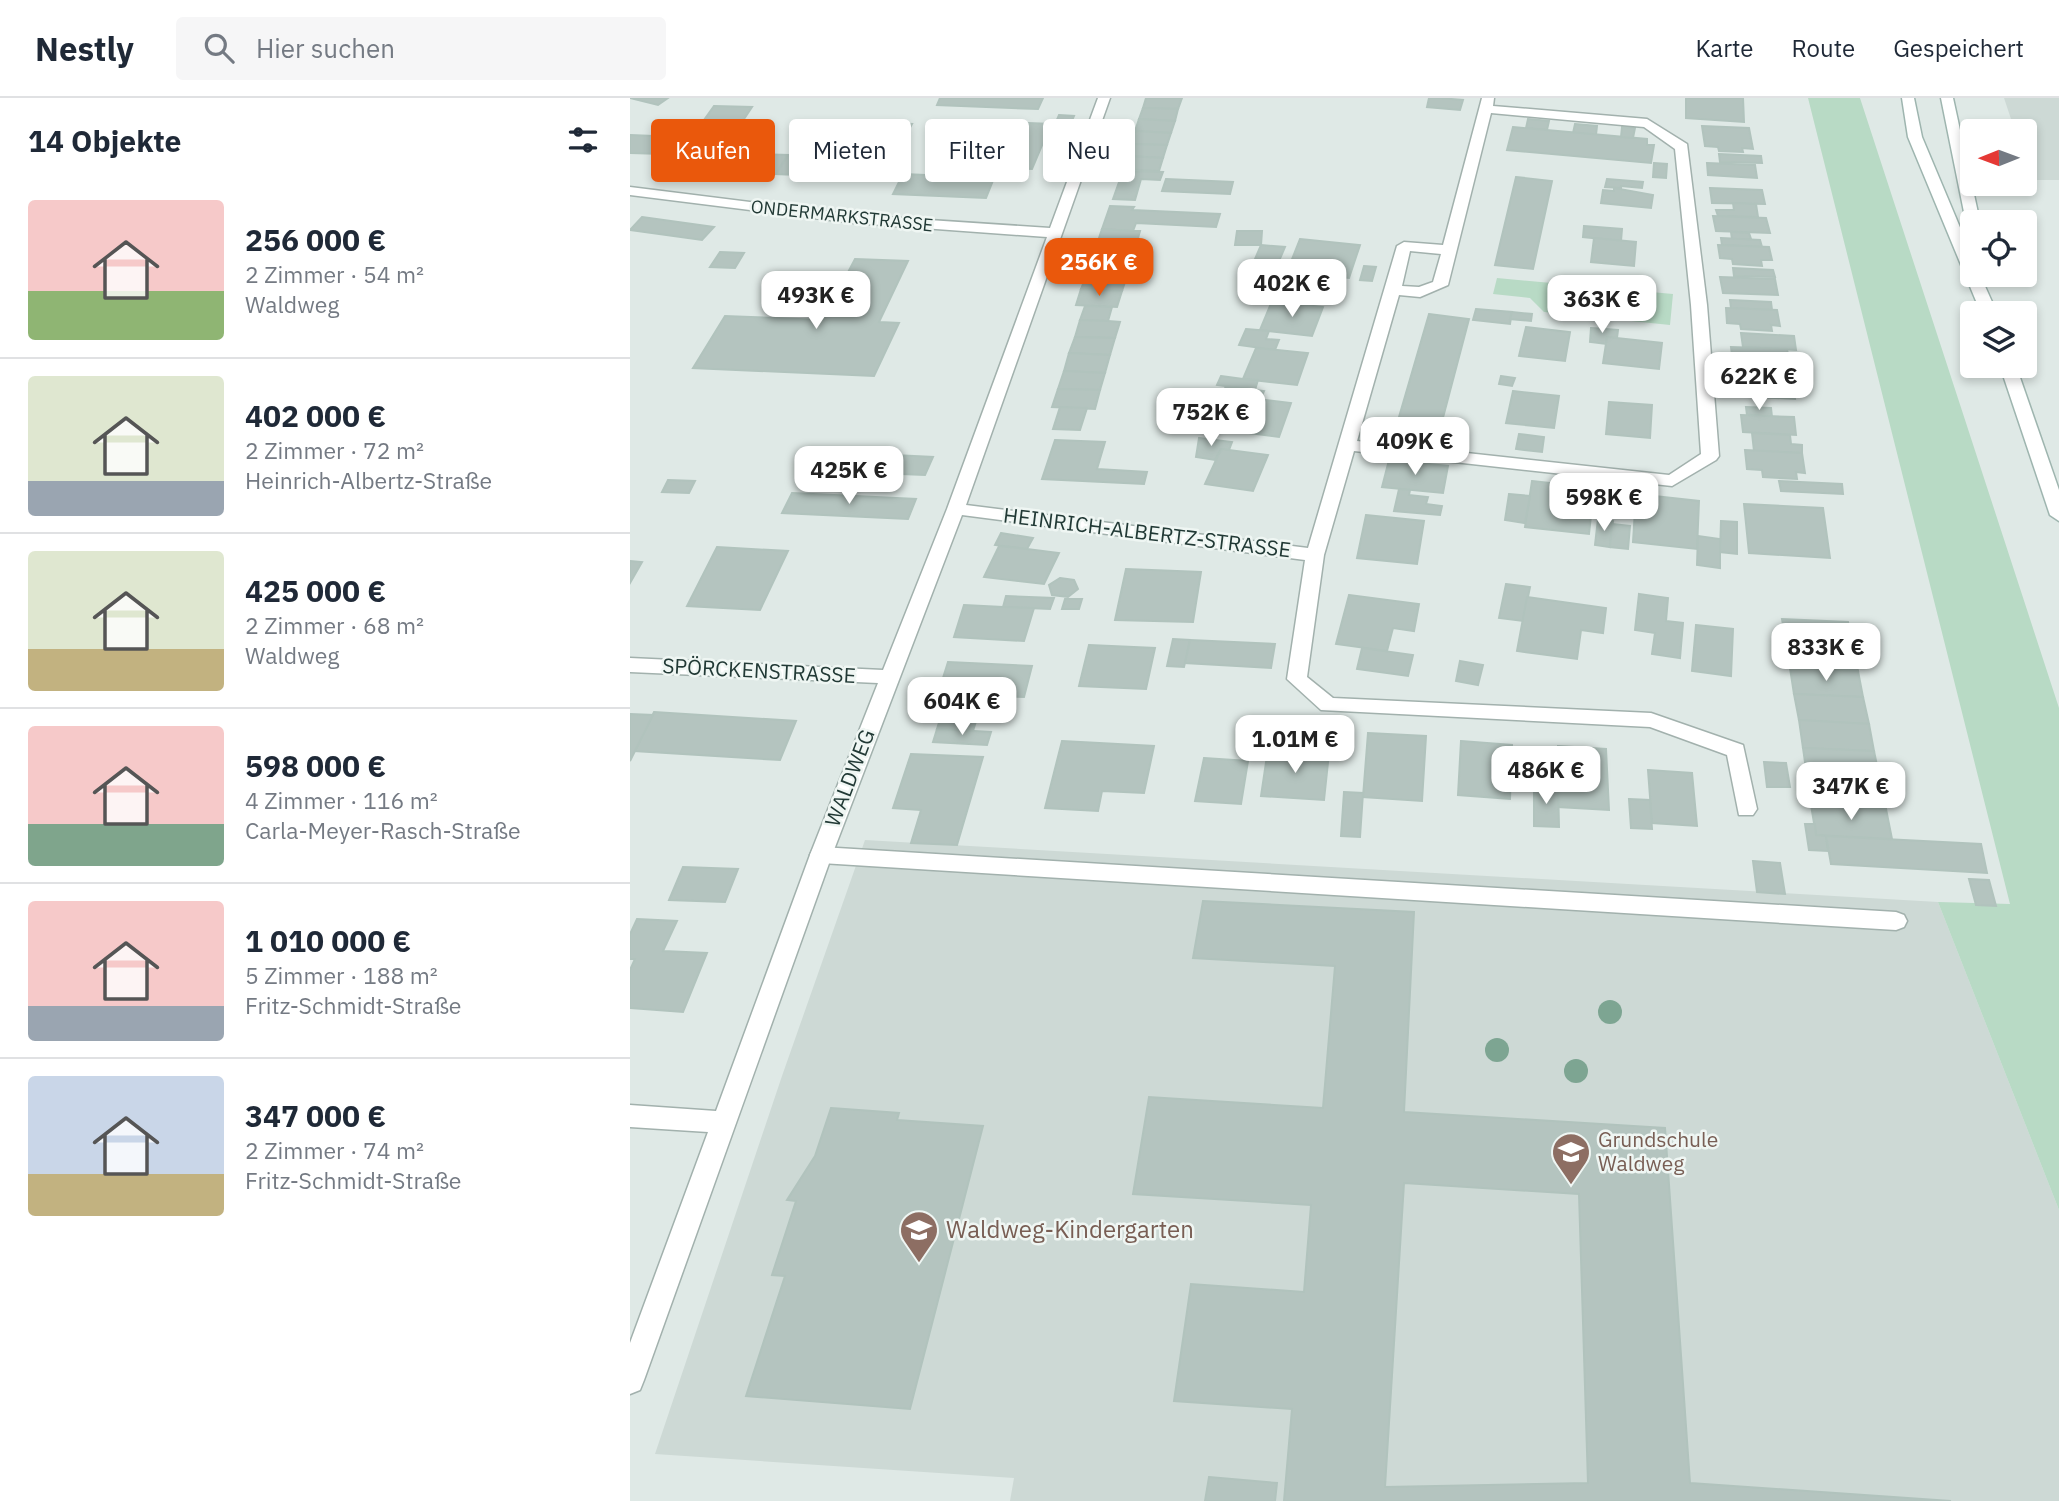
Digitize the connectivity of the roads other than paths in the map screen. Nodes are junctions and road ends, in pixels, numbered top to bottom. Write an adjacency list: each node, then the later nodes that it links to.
1 (1104, 98): 7 (street, WALDWEG)
2 (1908, 98): 8 (street)
3 (1947, 98): 6 (street)
4 (1487, 104): 9 (street); 12 (street)
5 (630, 191): 7 (street, ONDERMARKSTRASSE)
6 (1970, 210)
7 (1055, 233): 13 (street, WALDWEG)
8 (1960, 243)
9 (1449, 250): 10 (street); 10 (street, HEINRICH-ALBERTZ-STRASSE)
10 (1393, 290): 12 (street, HEINRICH-ALBERTZ-STRASSE)
11 (2012, 378): 14 (street)
12 (1347, 445): 15 (street, HEINRICH-ALBERTZ-STRASSE)
13 (956, 509): 15 (street, HEINRICH-ALBERTZ-STRASSE); 17 (street, WALDWEG)
14 (2059, 515)
15 (1315, 555): 18 (street)
16 (630, 665): 17 (street, SPÖRCKENSTRASSE)
17 (888, 677): 19 (street, WALDWEG)
18 (1746, 808)
19 (821, 855): 20 (street); 22 (street, WALDWEG)
20 (1896, 920)
21 (630, 1116): 22 (street)
22 (724, 1122): 23 (street, WALDWEG)
23 (630, 1380)

